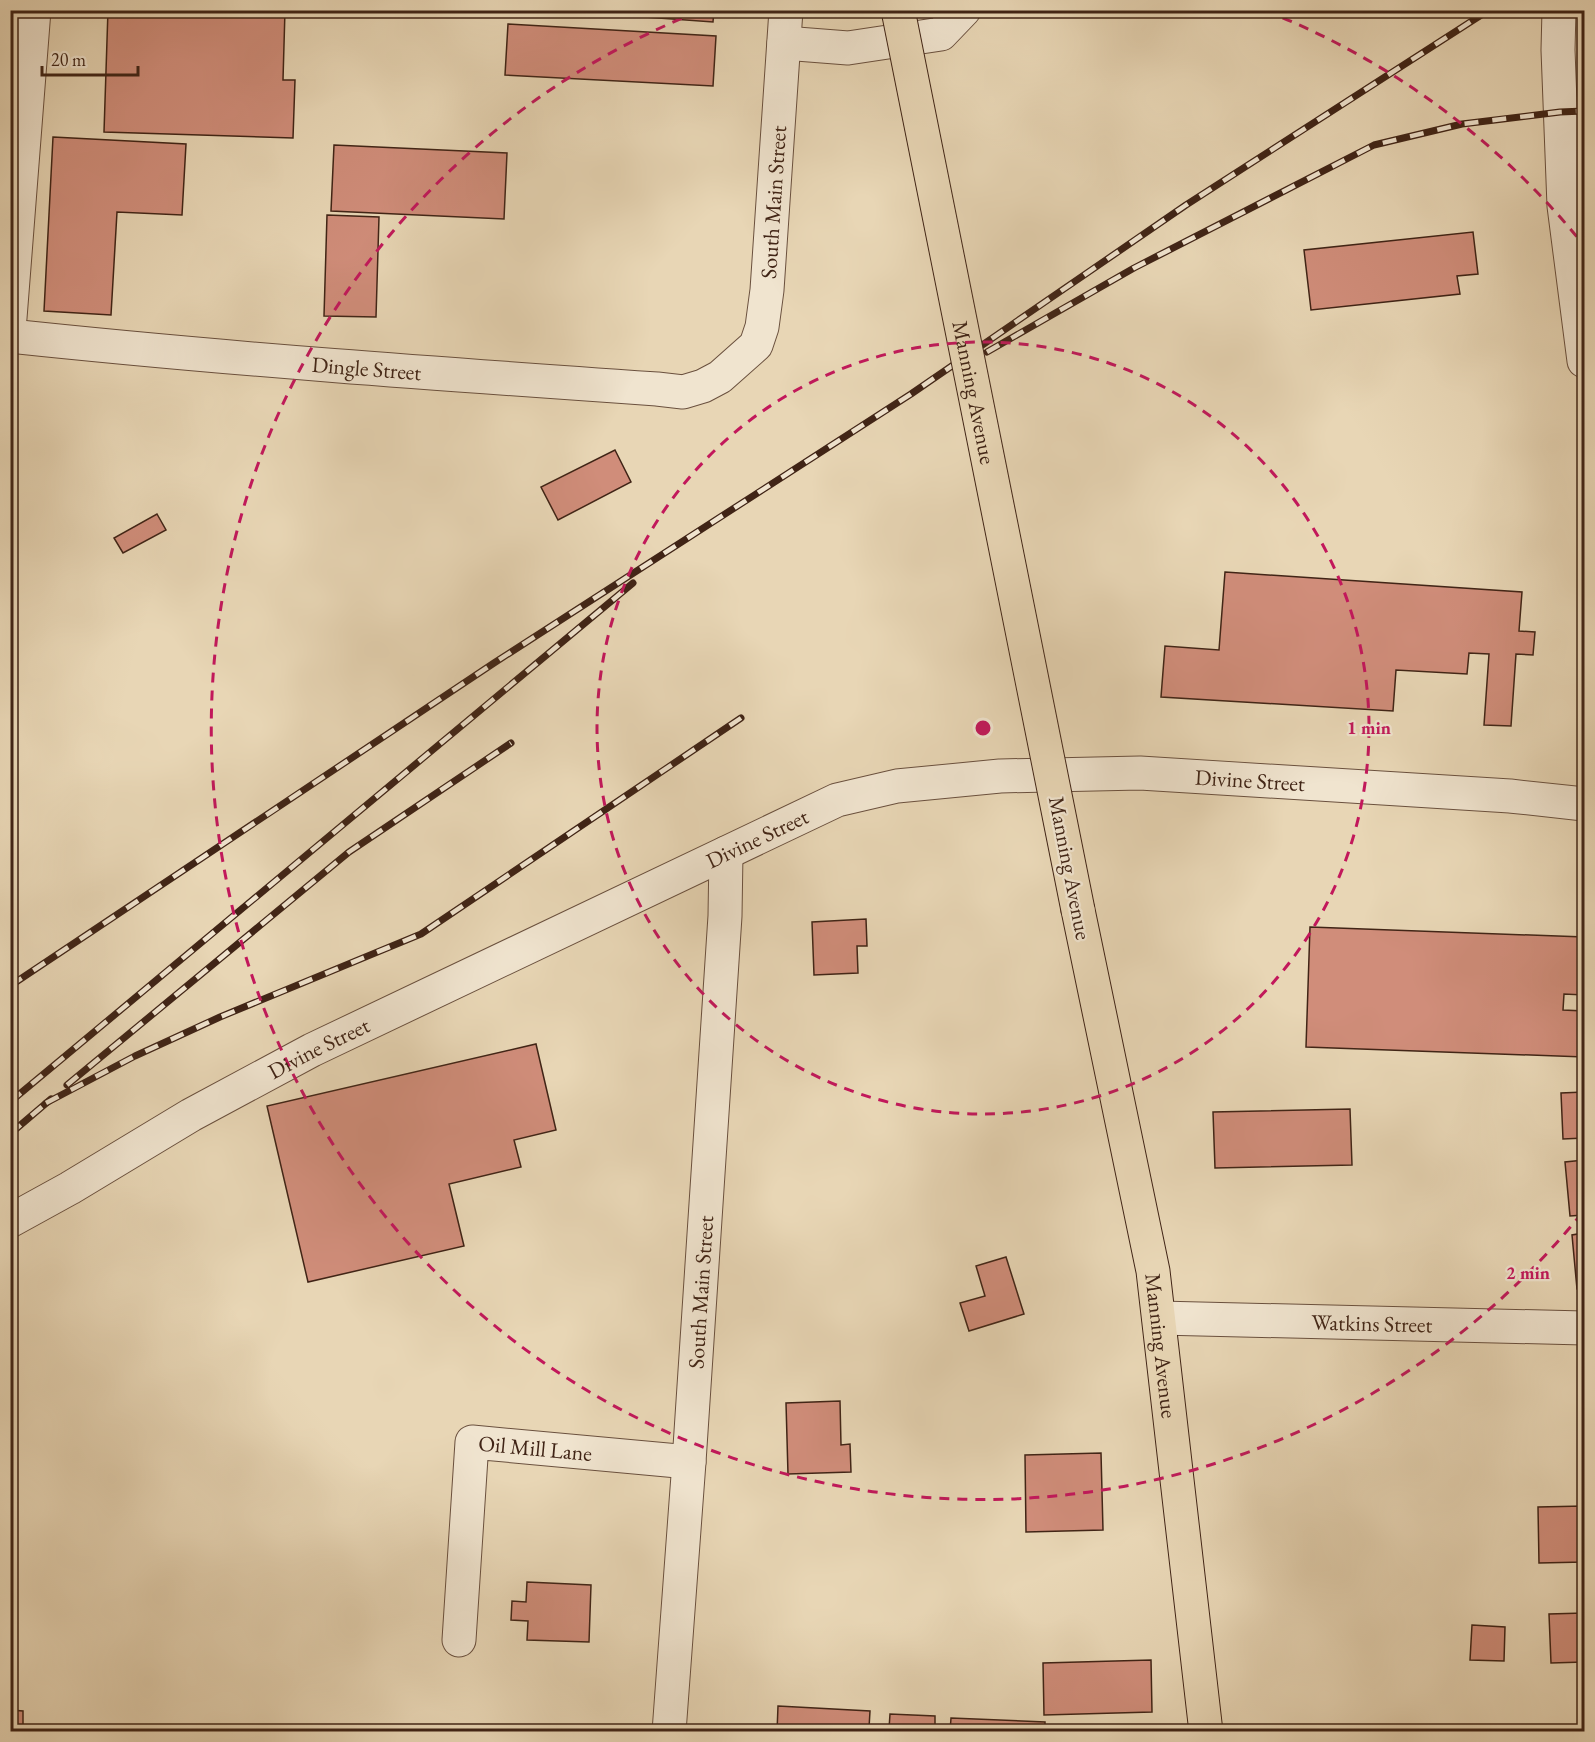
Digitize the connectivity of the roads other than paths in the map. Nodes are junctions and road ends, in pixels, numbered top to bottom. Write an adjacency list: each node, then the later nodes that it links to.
1 (34, 10): 7 (street)
2 (786, 10): 6 (street, South Main Street)
3 (898, 10): 14 (main road, Manning Avenue, bridge)
4 (964, 10): 6 (street)
5 (1559, 10): 9 (street)
6 (784, 43): 10 (street, South Main Street)
7 (10, 318)
8 (10, 336): 10 (street, Dingle Street)
9 (1584, 361)
10 (720, 377)
11 (1584, 804): 12 (street, Divine Street)
12 (726, 853): 13 (street, Divine Street); 16 (street, South Main Street)
13 (10, 1221)
14 (1159, 1318): 15 (street, Watkins Street); 19 (main road, Manning Avenue)
15 (1584, 1328)
16 (689, 1462): 17 (street, Oil Mill Lane); 18 (street, South Main Street)
17 (459, 1640)
18 (669, 1731)
19 (1206, 1731)

